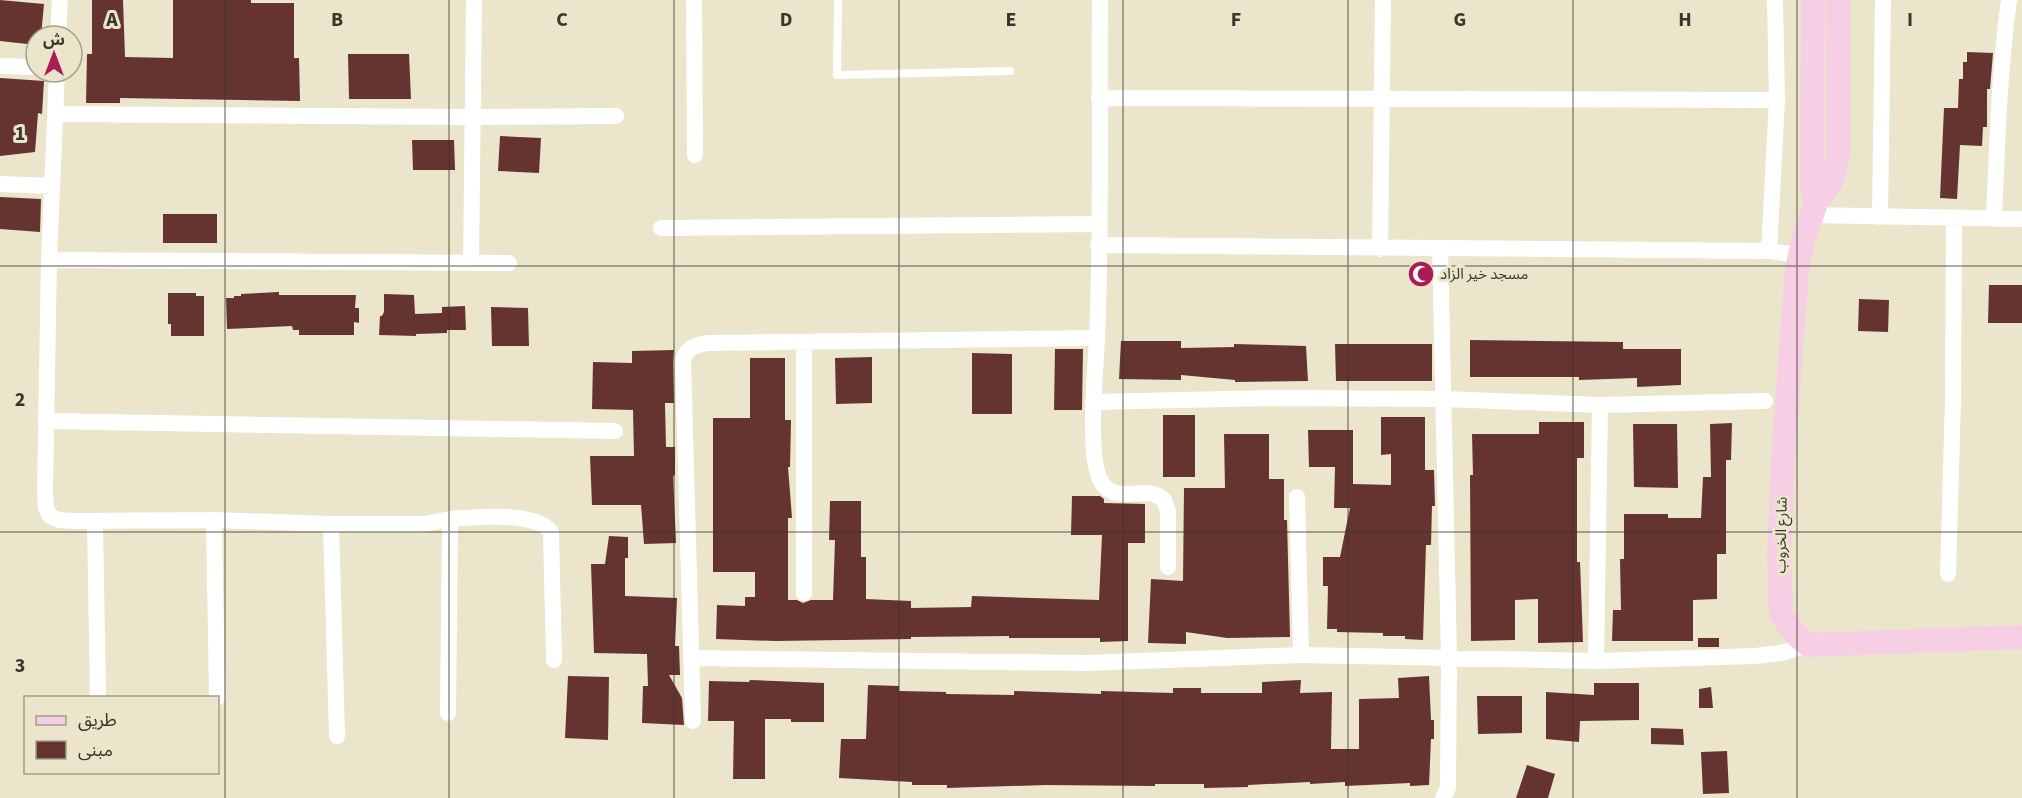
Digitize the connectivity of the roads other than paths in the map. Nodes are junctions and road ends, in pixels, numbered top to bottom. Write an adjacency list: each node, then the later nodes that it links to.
1 (60, 0): 12 (street)
2 (474, 0): 22 (street)
3 (694, 0): 23 (street)
4 (838, 0): 15 (lane)
5 (1100, 0): 17 (street)
6 (1383, 0): 18 (street)
7 (1775, 0): 19 (street)
8 (1813, 0): 26 (main road, شارع الخروب)
9 (1838, 0): 26 (main road, شارع الخروب)
10 (1882, 0): 27 (street)
11 (2009, 0): 29 (street)
12 (59, 24)
13 (0, 66): 14 (street)
14 (24, 67)
15 (1010, 71)
16 (56, 84): 20 (street)
17 (1099, 98): 18 (street); 31 (street)
18 (1381, 100): 19 (street); 34 (street)
19 (1777, 100): 36 (street)
20 (55, 114): 22 (street); 25 (street)
21 (616, 116): 22 (street)
22 (472, 117): 39 (street)
23 (694, 155)
24 (0, 184): 25 (street)
25 (52, 186): 38 (street)
26 (1815, 209): 27 (street); 37 (main road, شارع الخروب)
27 (1880, 217): 28 (street)
28 (1954, 218): 29 (street); 55 (street)
29 (1994, 218): 30 (street)
30 (2022, 219)
31 (1098, 224): 32 (street); 33 (street)
32 (661, 228)
33 (1098, 245): 34 (street); 41 (street)
34 (1380, 249): 35 (street)
35 (1440, 249): 36 (street); 43 (street)
36 (1769, 251): 37 (street)
37 (1799, 255): 58 (main road, شارع الخروب)
38 (49, 260): 39 (street); 47 (street)
39 (471, 263): 40 (street)
40 (509, 263)
41 (1097, 338): 42 (street); 45 (street)
42 (804, 342): 56 (street); 61 (street)
43 (1445, 399): 45 (street); 46 (street); 60 (street)
44 (1765, 401): 46 (street)
45 (1093, 402): 54 (street)
46 (1600, 405): 63 (street)
47 (46, 421): 48 (street); 52 (street)
48 (615, 431)
49 (1297, 497): 59 (street)
50 (450, 519): 53 (street); 62 (street); 66 (street)
51 (214, 520): 52 (street); 53 (street); 65 (street)
52 (95, 522): 64 (street)
53 (331, 524): 68 (street)
54 (1168, 567)
55 (1948, 574)
56 (804, 593)
57 (2022, 637): 58 (main road)
58 (1808, 645): 63 (street)
59 (1301, 655): 60 (street); 61 (street)
60 (1449, 657): 63 (street); 69 (street)
61 (691, 658): 67 (street)
62 (554, 660)
63 (1596, 661)
64 (98, 696)
65 (216, 696)
66 (448, 713)
67 (693, 721)
68 (337, 736)
69 (1443, 798)

